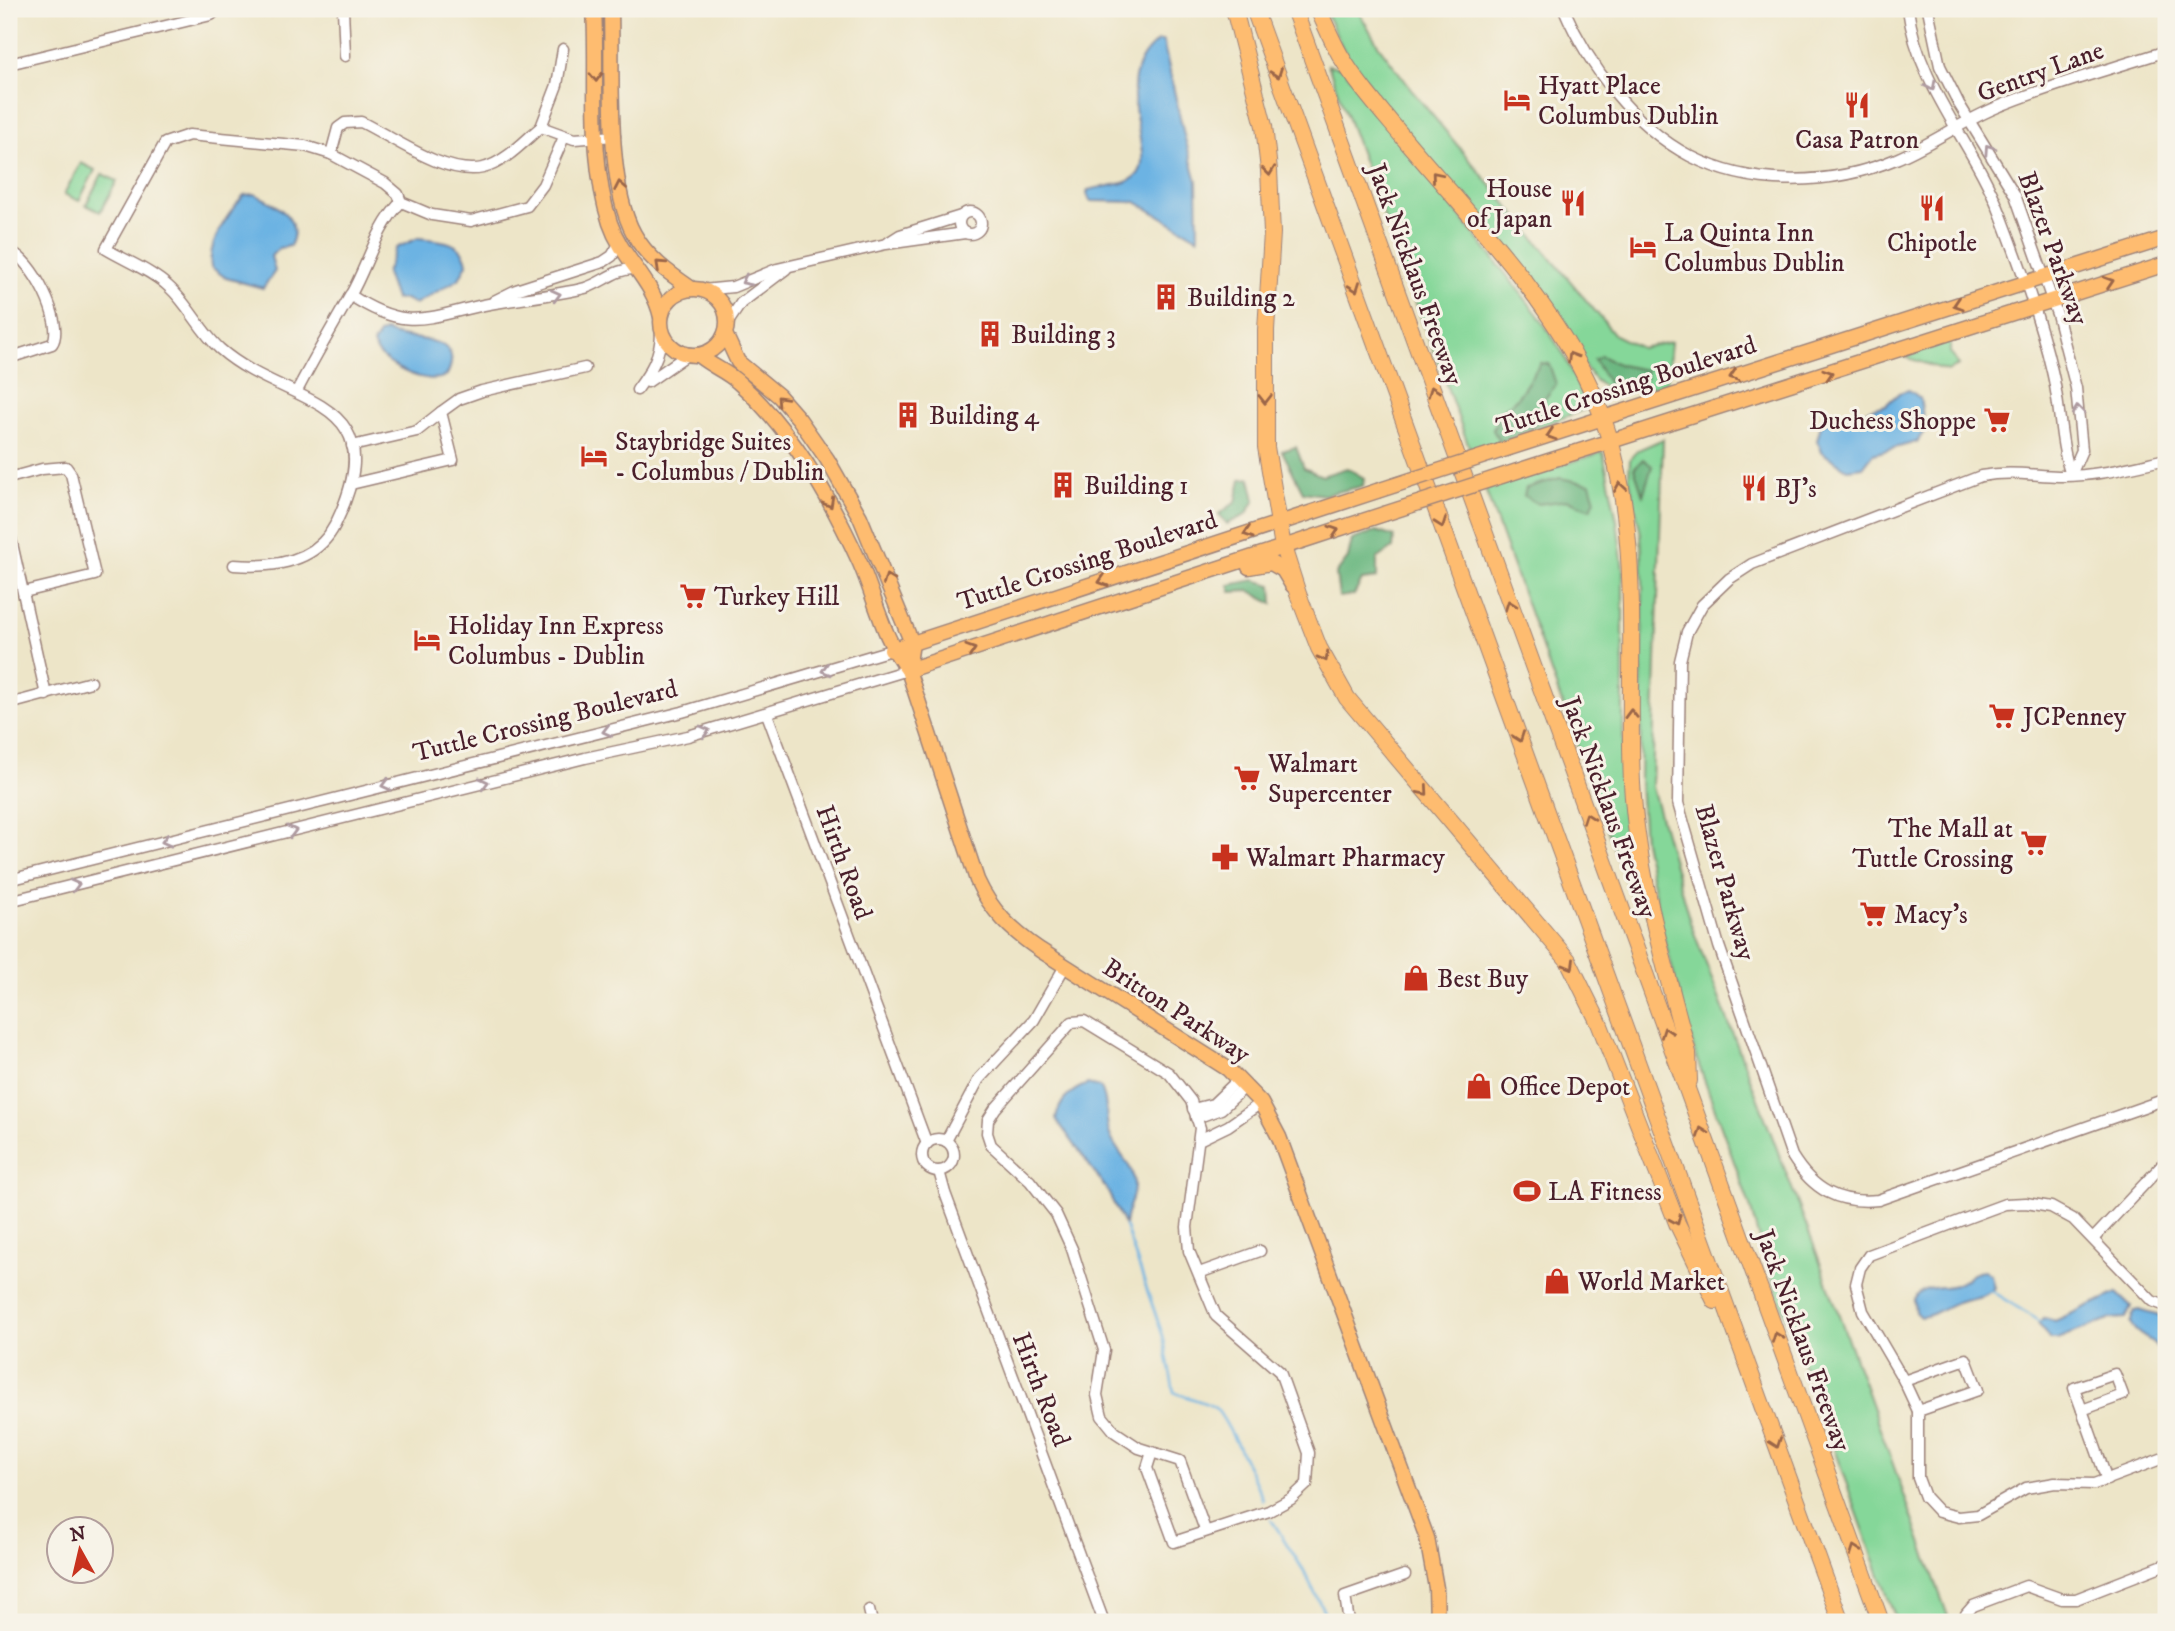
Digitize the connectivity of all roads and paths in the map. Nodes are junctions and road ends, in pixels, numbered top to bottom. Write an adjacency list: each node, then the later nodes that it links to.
1 (218, 9): 15 (street)
2 (342, 9): 14 (street)
3 (594, 9): 21 (main road, one-way to 21)
4 (611, 9): 20 (main road)
5 (1234, 9): 55 (highway, one-way to 55)
6 (1254, 9): 88 (highway, one-way to 88)
7 (1294, 9): 73 (highway, Jack Nicklaus Freeway, one-way to 7)
8 (1318, 9): 48 (highway, one-way to 8)
9 (1564, 9): 18 (street, Gentry Lane)
10 (1909, 9): 18 (street, Blazer Parkway, one-way to 18)
11 (1928, 9): 16 (street, Blazer Parkway)
12 (563, 49): 17 (street)
13 (2166, 51): 16 (street, Gentry Lane)
14 (345, 57)
15 (9, 64)
16 (1970, 121): 18 (street, Gentry Lane); 33 (street, Blazer Parkway, one-way to 16)
17 (541, 127): 19 (street); 22 (street)
18 (1955, 129): 34 (street, Blazer Parkway)
19 (564, 136): 21 (street); 23 (street)
20 (615, 136): 21 (street); 35 (main road, one-way to 20)
21 (598, 137): 27 (main road)
22 (331, 154): 23 (street); 46 (street)
23 (401, 202): 36 (street)
24 (961, 216): 25 (street); 25 (street); 28 (street)
25 (965, 233): 28 (street)
26 (2166, 238): 33 (main road, Tuttle Crossing Boulevard)
27 (619, 244): 32 (main road); 38 (street)
28 (886, 244): 31 (street)
29 (9, 251): 44 (street)
30 (2166, 264): 37 (main road, Tuttle Crossing Boulevard, one-way to 30)
31 (788, 267): 35 (street, one-way to 35); 41 (street)
32 (635, 269): 38 (street, one-way to 32); 40 (main road)
33 (2045, 277): 34 (main road, Tuttle Crossing Boulevard); 37 (street, Blazer Parkway)
34 (2023, 284): 39 (street, Blazer Parkway); 48 (main road, Tuttle Crossing Boulevard, one-way to 48)
35 (698, 289): 40 (main road); 41 (main road)
36 (351, 295): 38 (street); 46 (street)
37 (2053, 301): 39 (main road, Tuttle Crossing Boulevard); 52 (street, Blazer Parkway, one-way to 37)
38 (489, 304)
39 (2031, 308): 49 (main road, Tuttle Crossing Boulevard, one-way to 39); 52 (street, Blazer Parkway)
40 (661, 317): 42 (main road)
41 (726, 329): 43 (main road); 62 (main road, one-way to 41)
42 (661, 332): 43 (main road); 43 (street)
43 (693, 355): 63 (main road, one-way to 63)
44 (9, 358)
45 (584, 368): 47 (street)
46 (297, 391): 50 (street)
47 (441, 412): 50 (street); 54 (street)
48 (1602, 418): 49 (highway); 55 (main road, Tuttle Crossing Boulevard, one-way to 55, bridge)
49 (1611, 442): 57 (main road, Tuttle Crossing Boulevard, one-way to 49, bridge); 73 (highway, one-way to 49)
50 (352, 446): 54 (street)
51 (2166, 459): 52 (street, Blazer Parkway)
52 (2071, 475): 74 (street, Blazer Parkway)
53 (9, 478): 60 (street)
54 (351, 484): 58 (street)
55 (1279, 523): 57 (highway); 62 (main road, Tuttle Crossing Boulevard, one-way to 62)
56 (9, 530): 60 (street)
57 (1283, 547): 59 (main road, Tuttle Crossing Boulevard); 61 (highway)
58 (234, 565)
59 (1187, 579): 61 (main road); 64 (main road, Tuttle Crossing Boulevard, one-way to 59)
60 (24, 592): 66 (street)
61 (1298, 594): 88 (highway, one-way to 88)
62 (912, 643): 63 (main road, Tuttle Crossing Boulevard); 64 (main road)
63 (891, 650): 64 (main road); 69 (street, Tuttle Crossing Boulevard, one-way to 69)
64 (908, 670): 68 (street, Tuttle Crossing Boulevard); 71 (main road, Britton Parkway)
65 (91, 682): 66 (street)
66 (46, 695): 67 (street)
67 (9, 704)
68 (767, 714): 70 (street, Tuttle Crossing Boulevard, one-way to 68); 81 (street, Hirth Road)
69 (9, 880)
70 (9, 901)
71 (1065, 966): 72 (main road, Britton Parkway); 80 (street)
72 (1243, 1082): 75 (main road, Britton Parkway); 76 (street)
73 (1689, 1096): 105 (highway, Jack Nicklaus Freeway, one-way to 73)
74 (2166, 1099)
75 (1261, 1103): 78 (street); 103 (main road, Britton Parkway)
76 (1215, 1108): 77 (street); 78 (street)
77 (1195, 1113): 79 (street); 92 (street)
78 (1228, 1126): 79 (street)
79 (1199, 1140): 86 (street)
80 (946, 1141): 81 (street); 83 (street)
81 (927, 1143): 83 (street)
82 (2166, 1161): 84 (street)
83 (939, 1171): 101 (street, Hirth Road)
84 (2093, 1239): 87 (street); 89 (street)
85 (1260, 1251): 86 (street)
86 (1199, 1273): 95 (street)
87 (2166, 1306)
88 (1752, 1379): 104 (highway, one-way to 104)
89 (1904, 1381): 91 (street); 91 (street)
90 (2082, 1410): 90 (street); 94 (street)
91 (1918, 1411): 94 (street)
92 (1152, 1452): 95 (street); 95 (street)
93 (2166, 1457): 94 (street)
94 (2107, 1480)
95 (1205, 1530)
96 (2166, 1564): 99 (street)
97 (1405, 1575): 102 (street)
98 (869, 1610): 100 (street)
99 (1966, 1618)
100 (872, 1622)
101 (1104, 1622)
102 (1349, 1622)
103 (1437, 1622)
104 (1841, 1622)
105 (1881, 1622)

